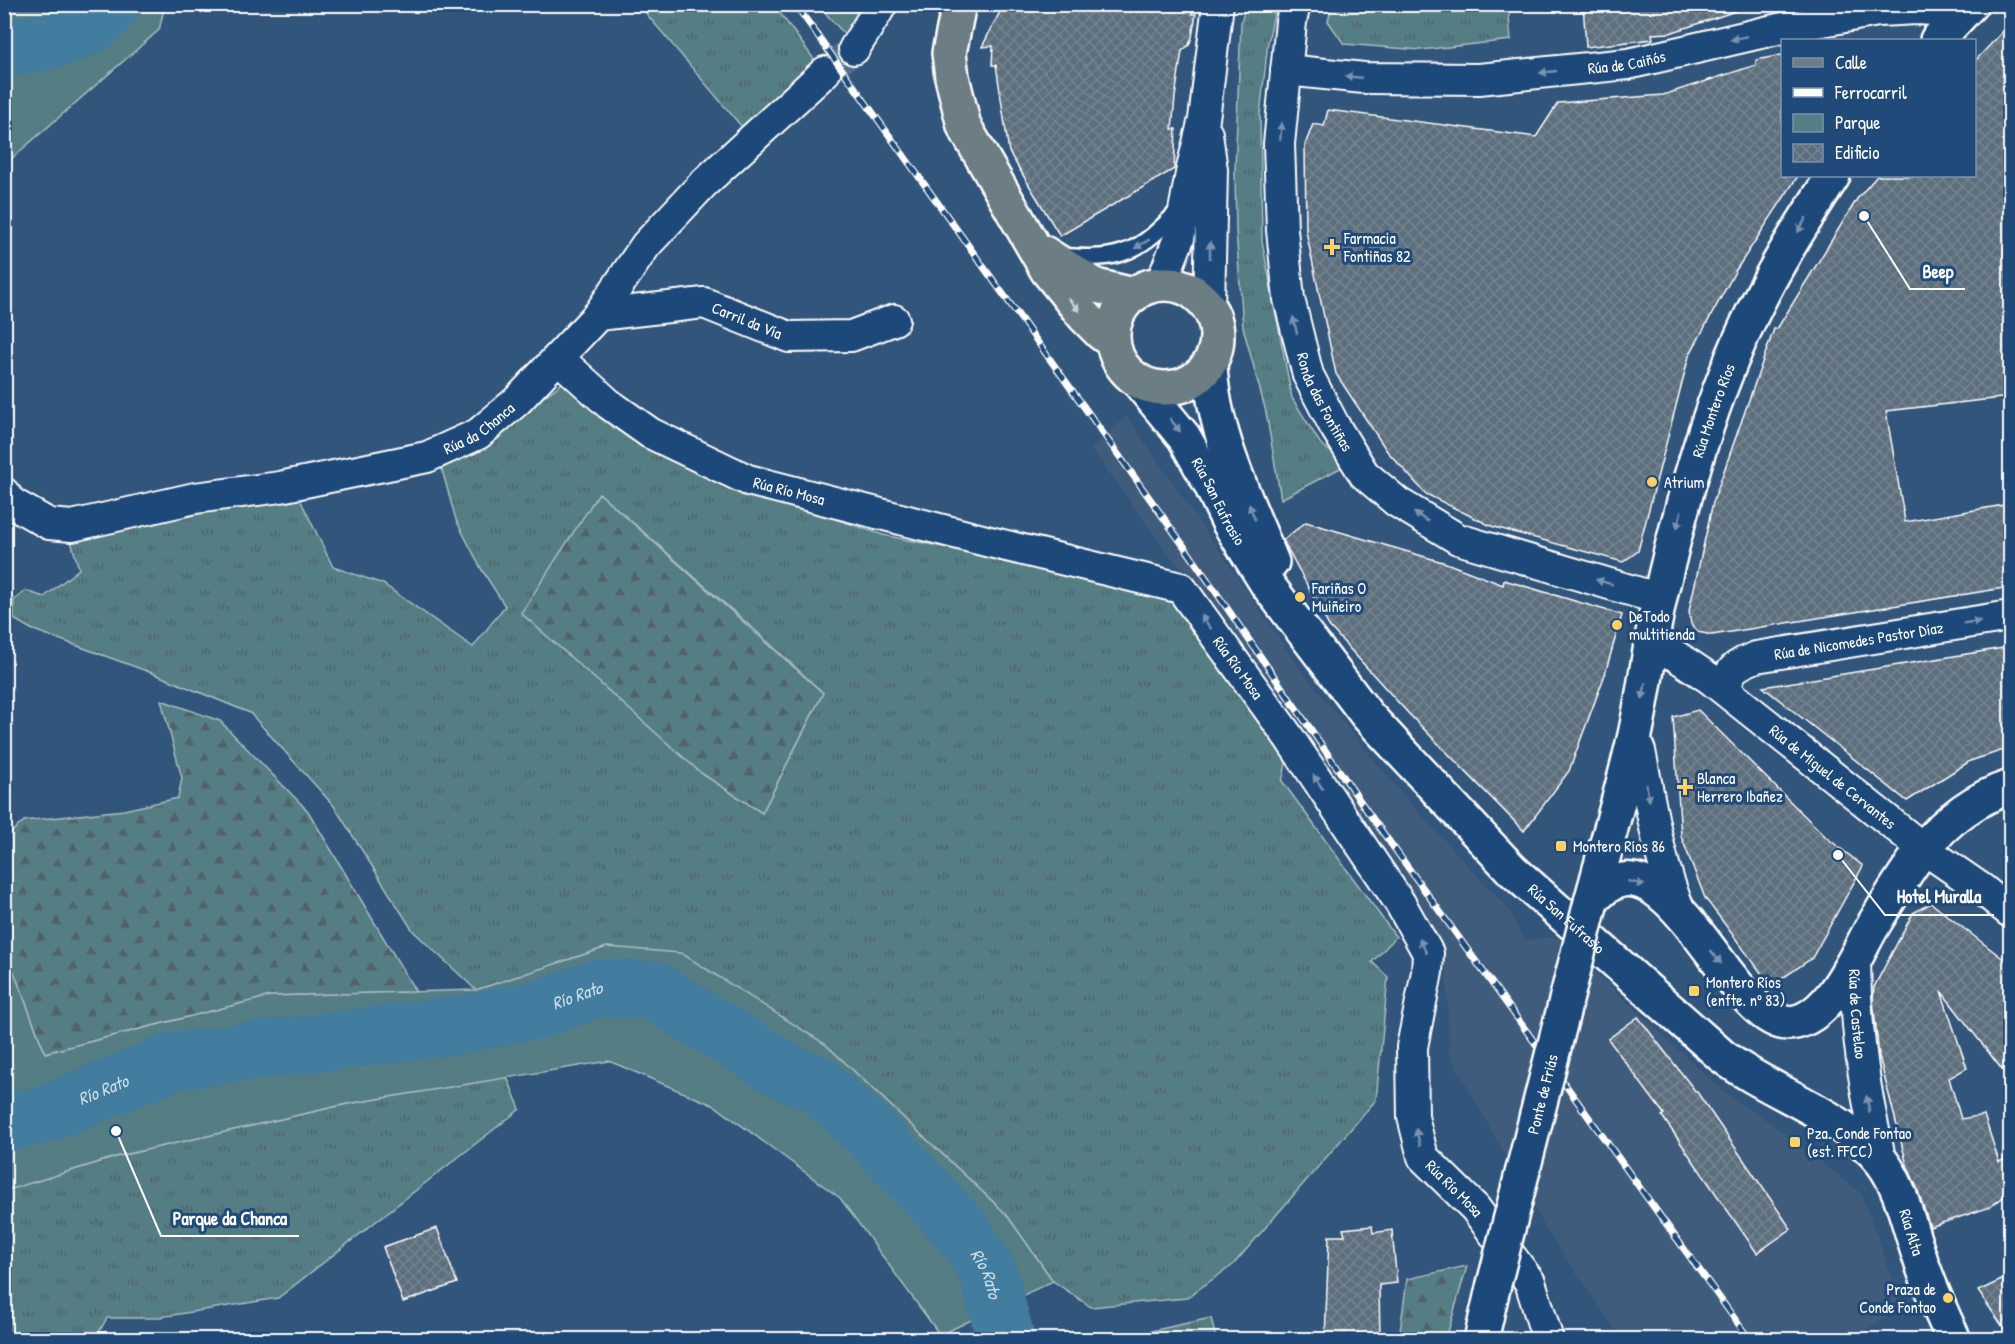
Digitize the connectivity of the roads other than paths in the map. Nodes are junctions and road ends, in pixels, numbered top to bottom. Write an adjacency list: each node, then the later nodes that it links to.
1 (882, 4): 8 (street)
2 (959, 4): 14 (main road)
3 (1218, 4): 11 (street)
4 (1295, 4): 9 (street, Ronda das Fontiñas)
5 (1967, 8): 6 (street, Rúa de Caiñós); 7 (street)
6 (1777, 17): 9 (street, Rúa de Caiñós, one-way to 9)
7 (1938, 39)
8 (854, 49)
9 (1286, 70): 24 (street, Ronda das Fontiñas, one-way to 9)
10 (825, 72): 17 (street, Rúa da Chanca)
11 (1204, 119): 13 (street); 16 (street, one-way to 11)
12 (1832, 177): 24 (street, Rúa Montero Ríos, one-way to 24)
13 (1185, 205): 14 (lane, one-way to 14); 15 (street)
14 (1037, 247): 15 (main road); 19 (main road, one-way to 19)
15 (1147, 289): 16 (main road); 19 (main road)
16 (1209, 308): 21 (main road)
17 (598, 315): 18 (street, Carril da Vía); 20 (street, Rúa da Chanca)
18 (894, 320)
19 (1113, 342): 22 (main road)
20 (558, 358): 23 (street, Rúa da Chanca); 38 (street, Rúa Río Mosa, one-way to 20)
21 (1210, 363): 22 (main road); 26 (street, Rúa San Eufrasio, one-way to 21)
22 (1137, 380): 26 (street, Rúa San Eufrasio, one-way to 26)
23 (4, 493)
24 (1660, 599): 27 (street, Rúa Montero Ríos)
25 (2010, 616): 28 (street, Rúa de Nicomedes Pastor Díaz, one-way to 25)
26 (1298, 624): 36 (street, Rúa San Eufrasio)
27 (1652, 646): 28 (street, Rúa de Miguel de Cervantes); 29 (street, Rúa Montero Ríos, one-way to 29)
28 (1727, 691): 31 (street, Rúa de Miguel de Cervantes)
29 (1634, 736): 32 (street, Rúa Montero Ríos); 33 (street, Rúa Montero Ríos, one-way to 33)
30 (2010, 787): 31 (street, Rúa de Castelao)
31 (1924, 849): 34 (street, Rúa de Miguel de Cervantes); 35 (street, Rúa de Castelao)
32 (1591, 902): 33 (street, Rúa Montero Ríos, one-way to 33); 37 (street, Ponte de Friás, bridge)
33 (1680, 911): 35 (street, Rúa Montero Ríos, one-way to 35)
34 (2010, 912)
35 (1855, 958): 36 (street, Rúa de Castelao, one-way to 35)
36 (1881, 1161): 39 (street, Rúa Alta)
37 (1481, 1340)
38 (1548, 1340)
39 (1954, 1340)

